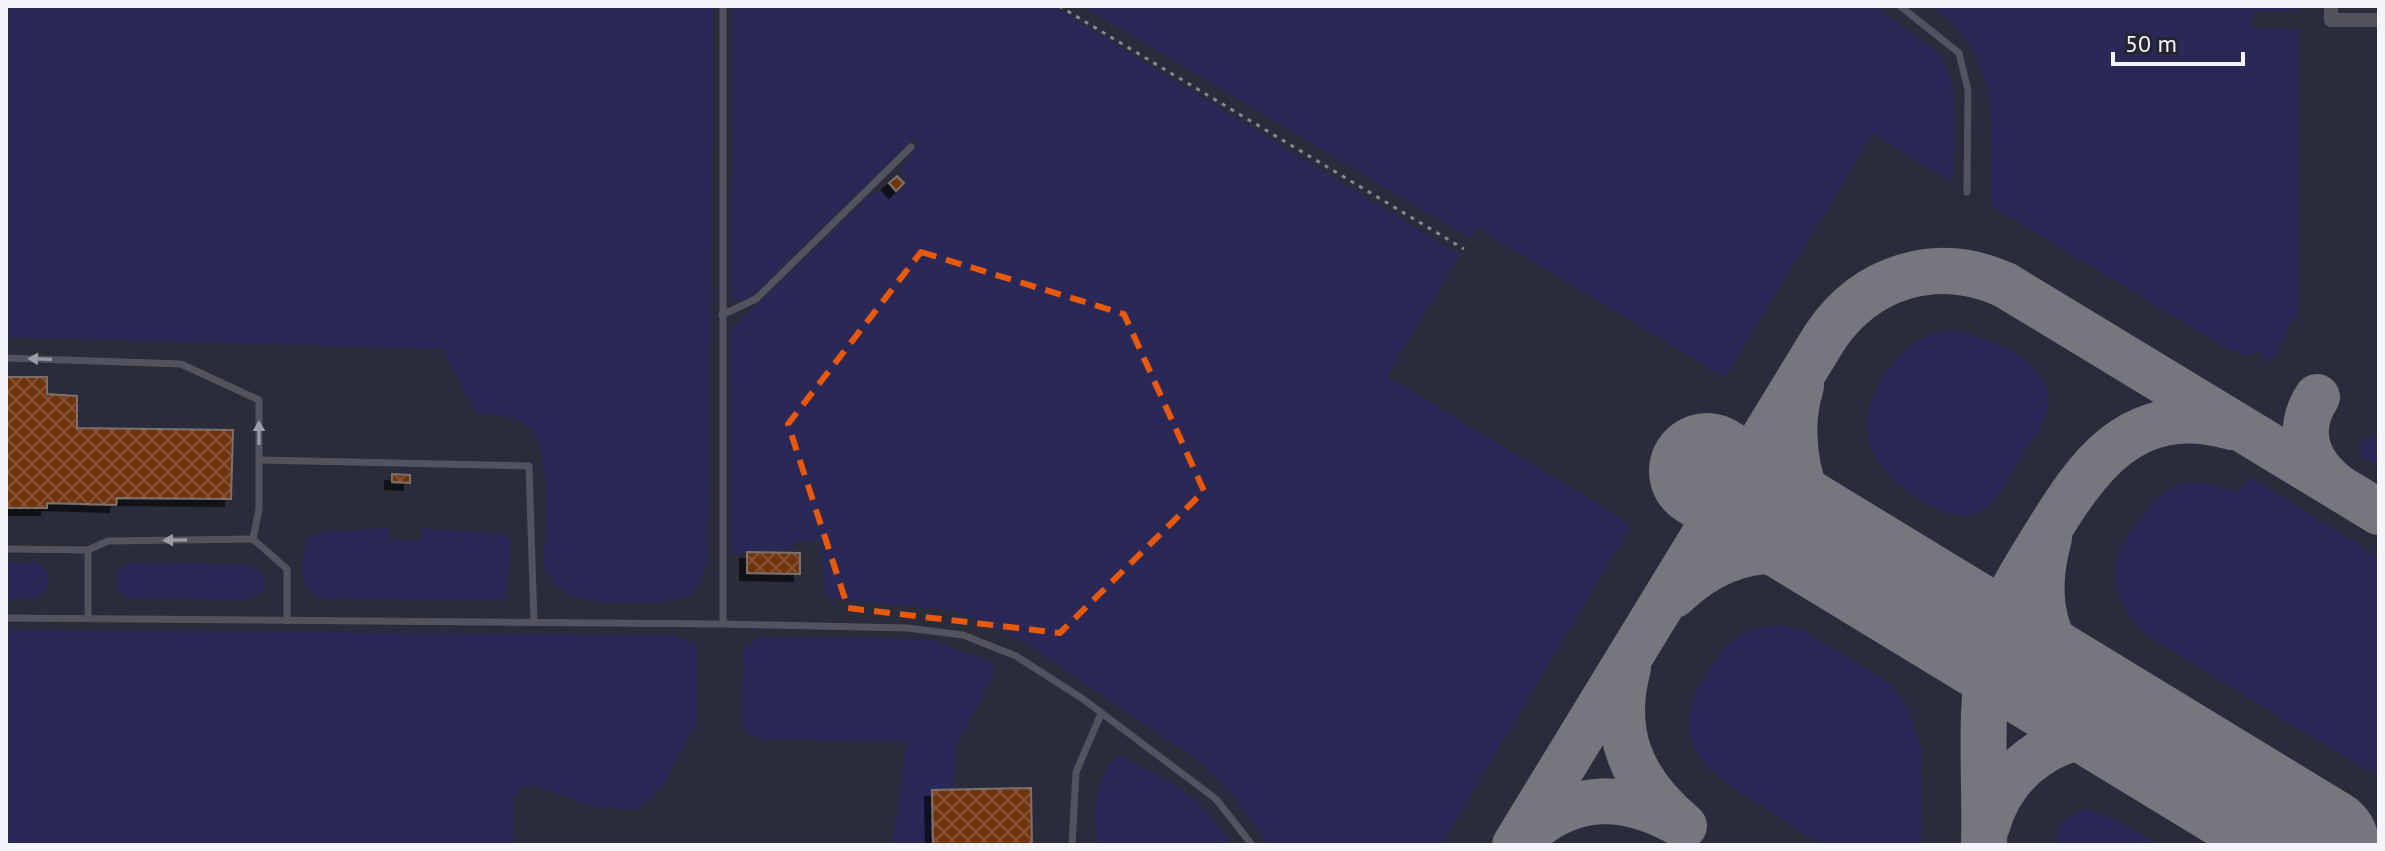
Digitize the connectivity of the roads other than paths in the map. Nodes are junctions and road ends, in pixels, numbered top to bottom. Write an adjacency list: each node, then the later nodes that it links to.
1 (723, 6): 7 (lane)
2 (1900, 6): 6 (lane)
3 (2331, 13): 4 (street)
4 (2379, 20)
5 (911, 147): 7 (lane)
6 (1967, 192)
7 (722, 315): 17 (lane)
8 (6, 358): 9 (lane, one-way to 8)
9 (259, 460): 10 (lane); 16 (lane)
10 (253, 539): 12 (lane, one-way to 12); 15 (lane)
11 (6, 549): 12 (lane)
12 (88, 550): 14 (lane)
13 (6, 618): 14 (lane)
14 (88, 618): 15 (lane)
15 (287, 621): 16 (lane)
16 (534, 622): 17 (lane)
17 (723, 624): 18 (lane)
18 (1101, 714): 19 (lane); 20 (lane)
19 (1072, 845)
20 (1252, 845)

